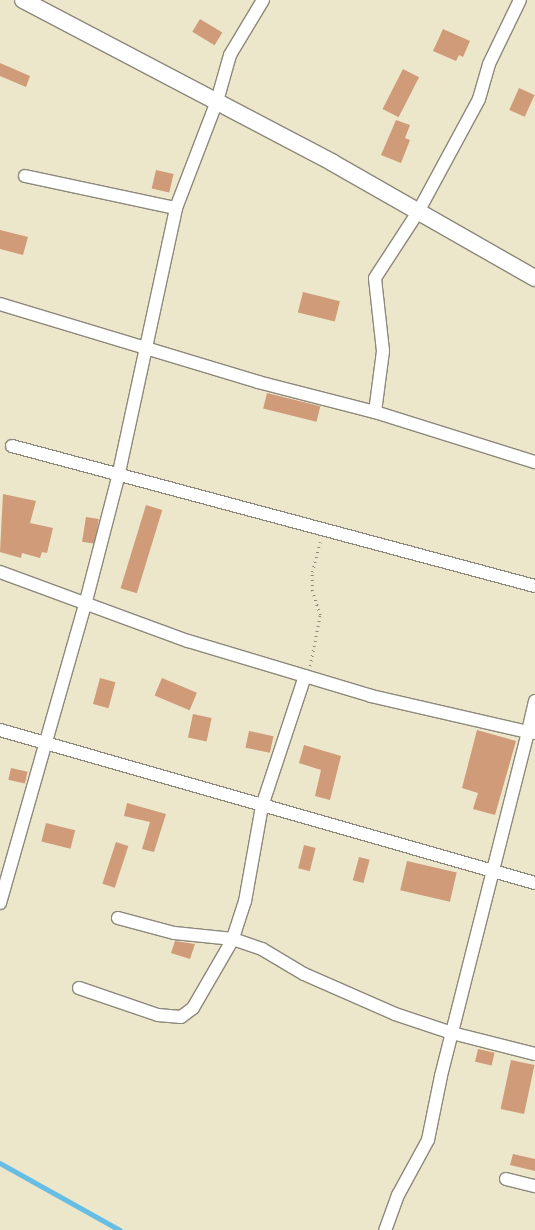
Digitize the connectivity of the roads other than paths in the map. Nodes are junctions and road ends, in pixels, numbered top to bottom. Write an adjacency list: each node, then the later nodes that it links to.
1 (23, 0): 4 (street)
2 (263, 0): 4 (street)
3 (520, 0): 7 (street)
4 (218, 101): 6 (street); 7 (street)
5 (25, 176): 6 (street)
6 (176, 208): 10 (street)
7 (418, 212): 8 (street); 11 (street)
8 (535, 278)
9 (0, 304): 10 (street)
10 (145, 349): 11 (street); 14 (street)
11 (374, 412): 13 (street)
12 (12, 446): 14 (street)
13 (535, 462)
14 (118, 477): 16 (street); 17 (street)
15 (0, 572): 17 (street)
16 (535, 586)
17 (85, 605): 18 (street); 22 (street)
18 (306, 676): 21 (street); 23 (street)
19 (535, 701): 21 (street)
20 (0, 730): 22 (street)
21 (531, 733): 24 (street)
22 (46, 744): 23 (street); 26 (street)
23 (262, 806): 24 (street); 29 (street)
24 (493, 872): 25 (street); 31 (street)
25 (535, 883)
26 (3, 884): 27 (street)
27 (0, 903)
28 (118, 918): 29 (street)
29 (233, 939): 30 (street); 31 (street)
30 (79, 988)
31 (452, 1033): 32 (street); 35 (street)
32 (535, 1054)
33 (506, 1178): 34 (street)
34 (535, 1186)
35 (385, 1230)

